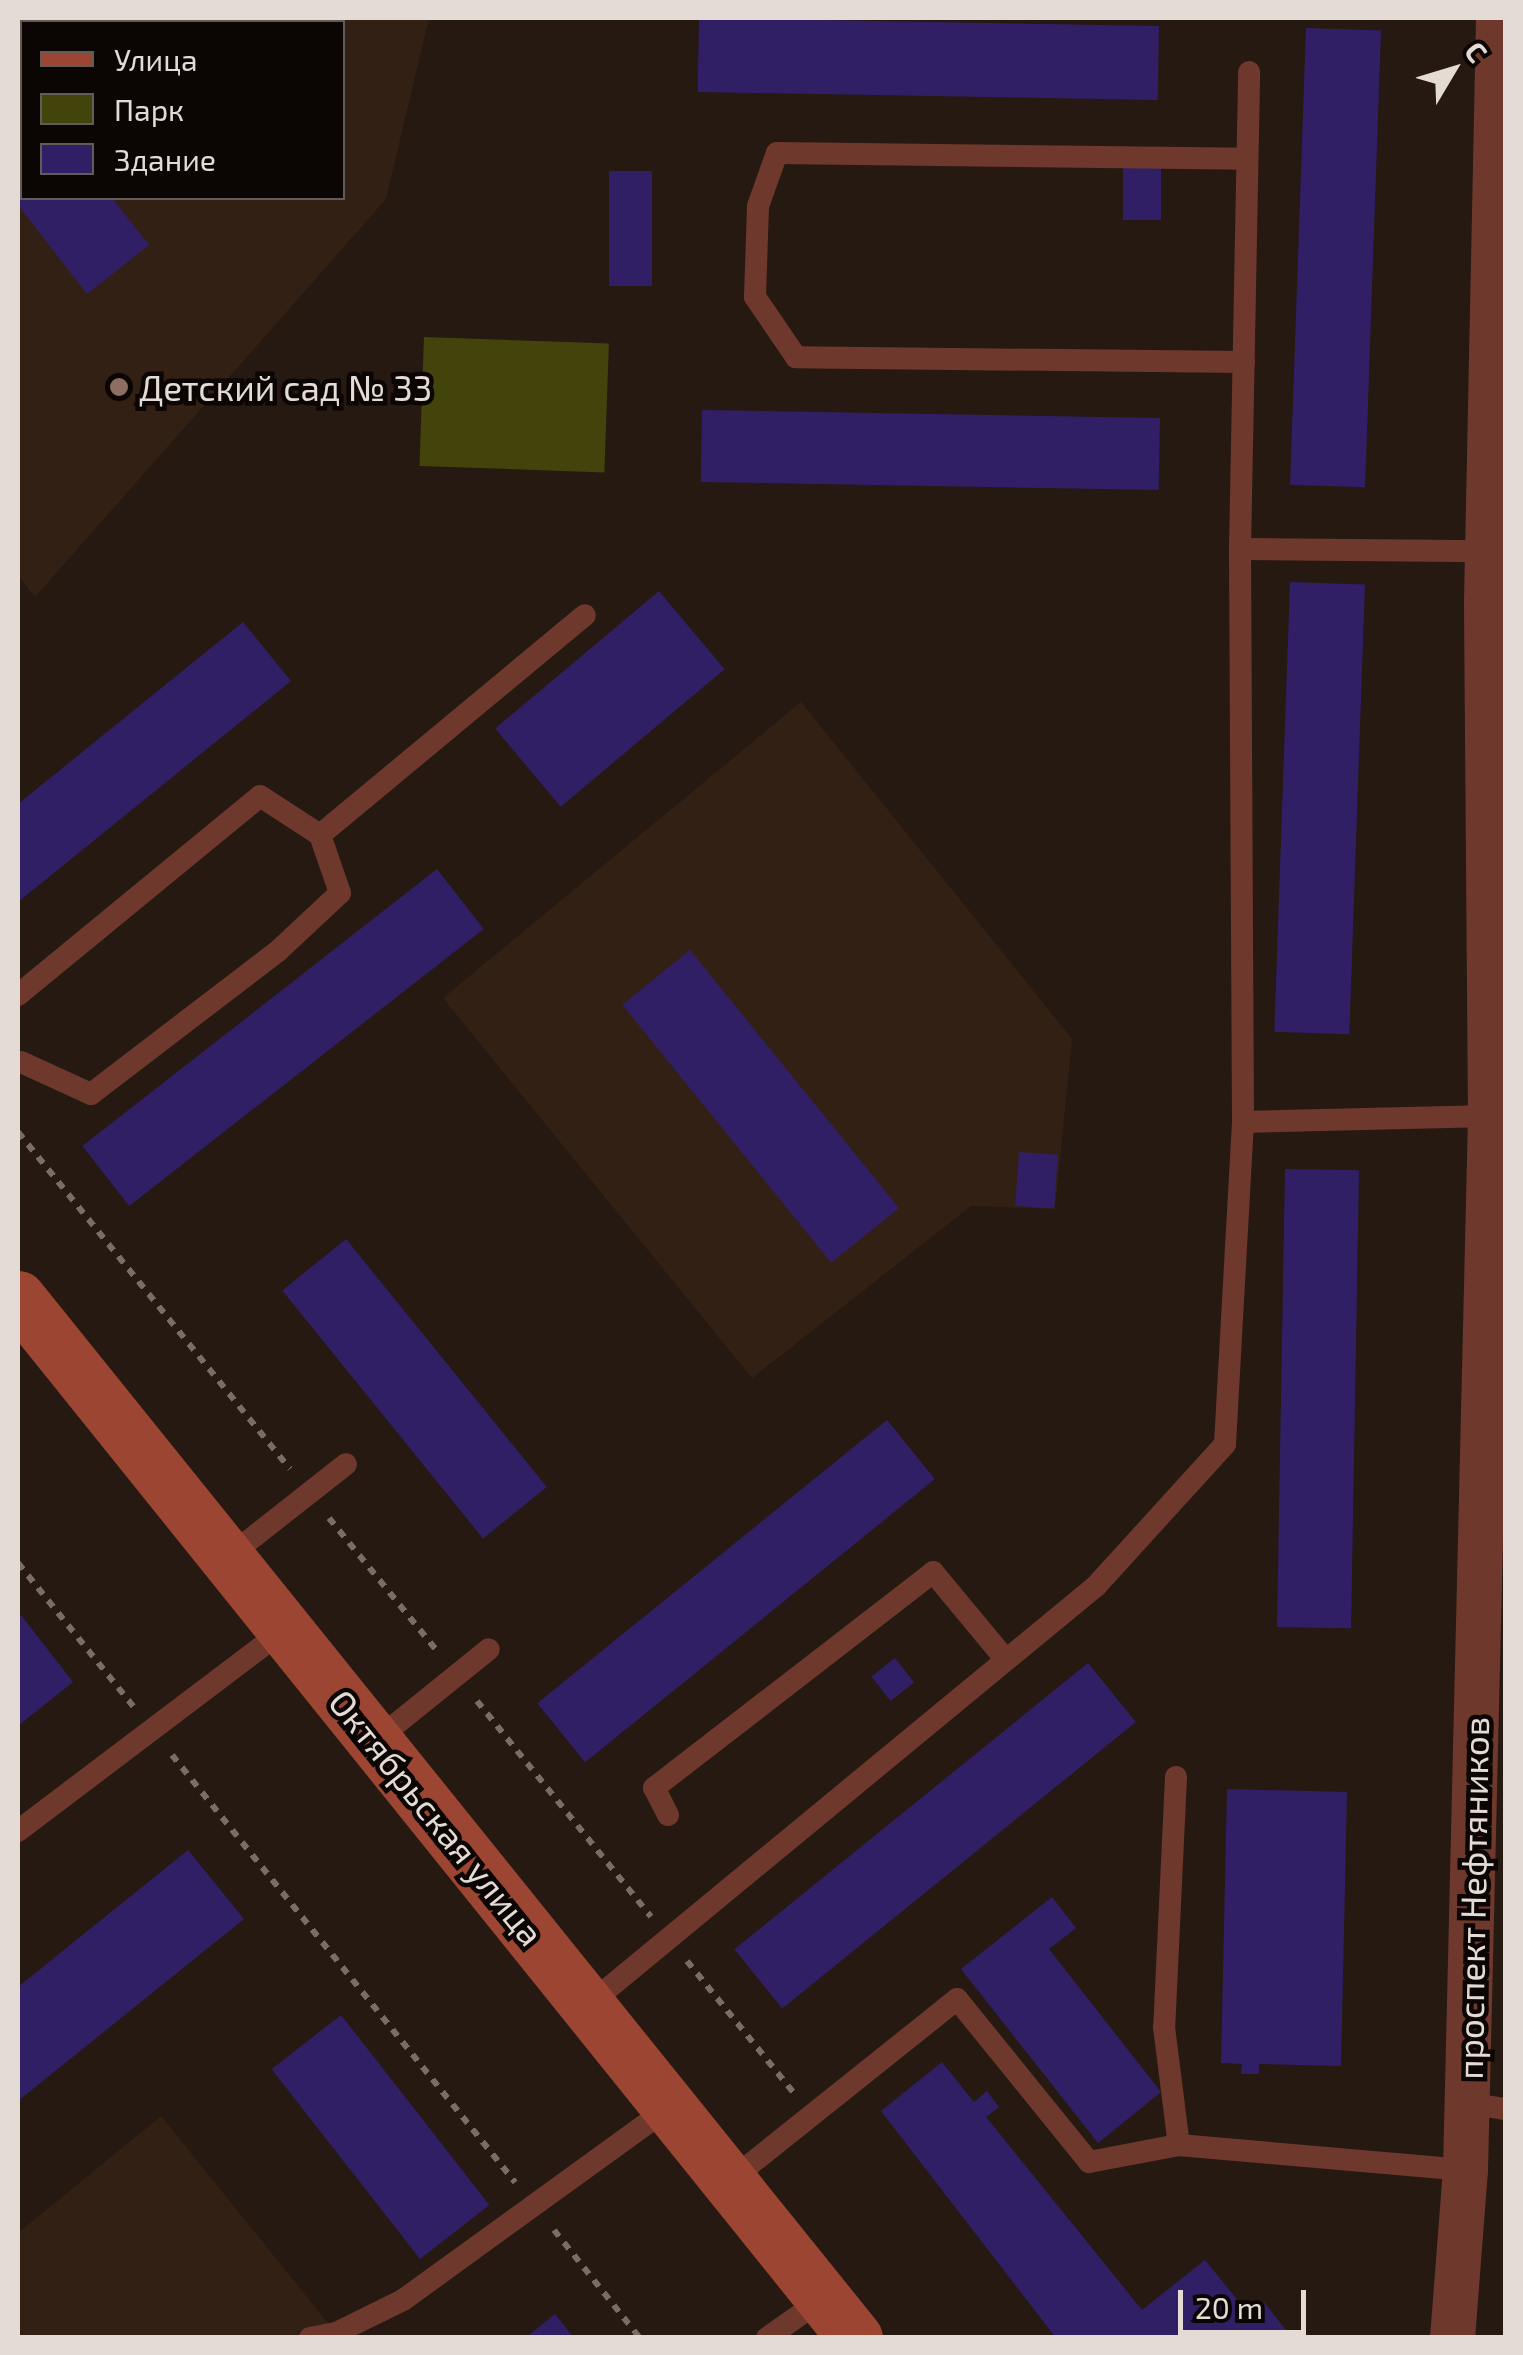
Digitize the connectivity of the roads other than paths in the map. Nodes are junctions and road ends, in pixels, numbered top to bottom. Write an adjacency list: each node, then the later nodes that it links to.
1 (1498, 18): 6 (street, проспект Нефтяников)
2 (1249, 72): 3 (lane)
3 (1247, 160): 4 (lane); 4 (lane)
4 (1244, 362): 5 (lane)
5 (1240, 549): 6 (lane); 12 (lane)
6 (1487, 551): 7 (street, проспект Нефтяников)
7 (1496, 601): 13 (street, проспект Нефтяников)
8 (585, 615): 9 (lane)
9 (320, 834): 10 (lane); 11 (lane)
10 (18, 995)
11 (19, 1057)
12 (1243, 1122): 13 (lane); 19 (lane)
13 (1495, 1137): 25 (street, проспект Нефтяников)
14 (18, 1298): 16 (street, Октябрьская улица)
15 (346, 1464): 16 (lane)
16 (227, 1558): 17 (street, Октябрьская улица)
17 (284, 1629): 20 (street, Октябрьская улица); 23 (lane)
18 (489, 1649): 20 (lane)
19 (1006, 1660): 22 (lane); 24 (lane)
20 (375, 1741): 24 (street, Октябрьская улица)
21 (1176, 1777): 27 (lane)
22 (668, 1815)
23 (18, 1832)
24 (588, 2005): 26 (street, Октябрьская улица)
25 (1486, 2106): 28 (street, проспект Нефтяников)
26 (668, 2108): 29 (street, Октябрьская улица); 31 (lane)
27 (1179, 2145): 28 (lane); 29 (lane)
28 (1465, 2170): 33 (street, проспект Нефтяников)
29 (728, 2182): 30 (street, Октябрьская улица)
30 (839, 2318): 32 (lane)
31 (310, 2338)
32 (767, 2338)
33 (1452, 2338)

